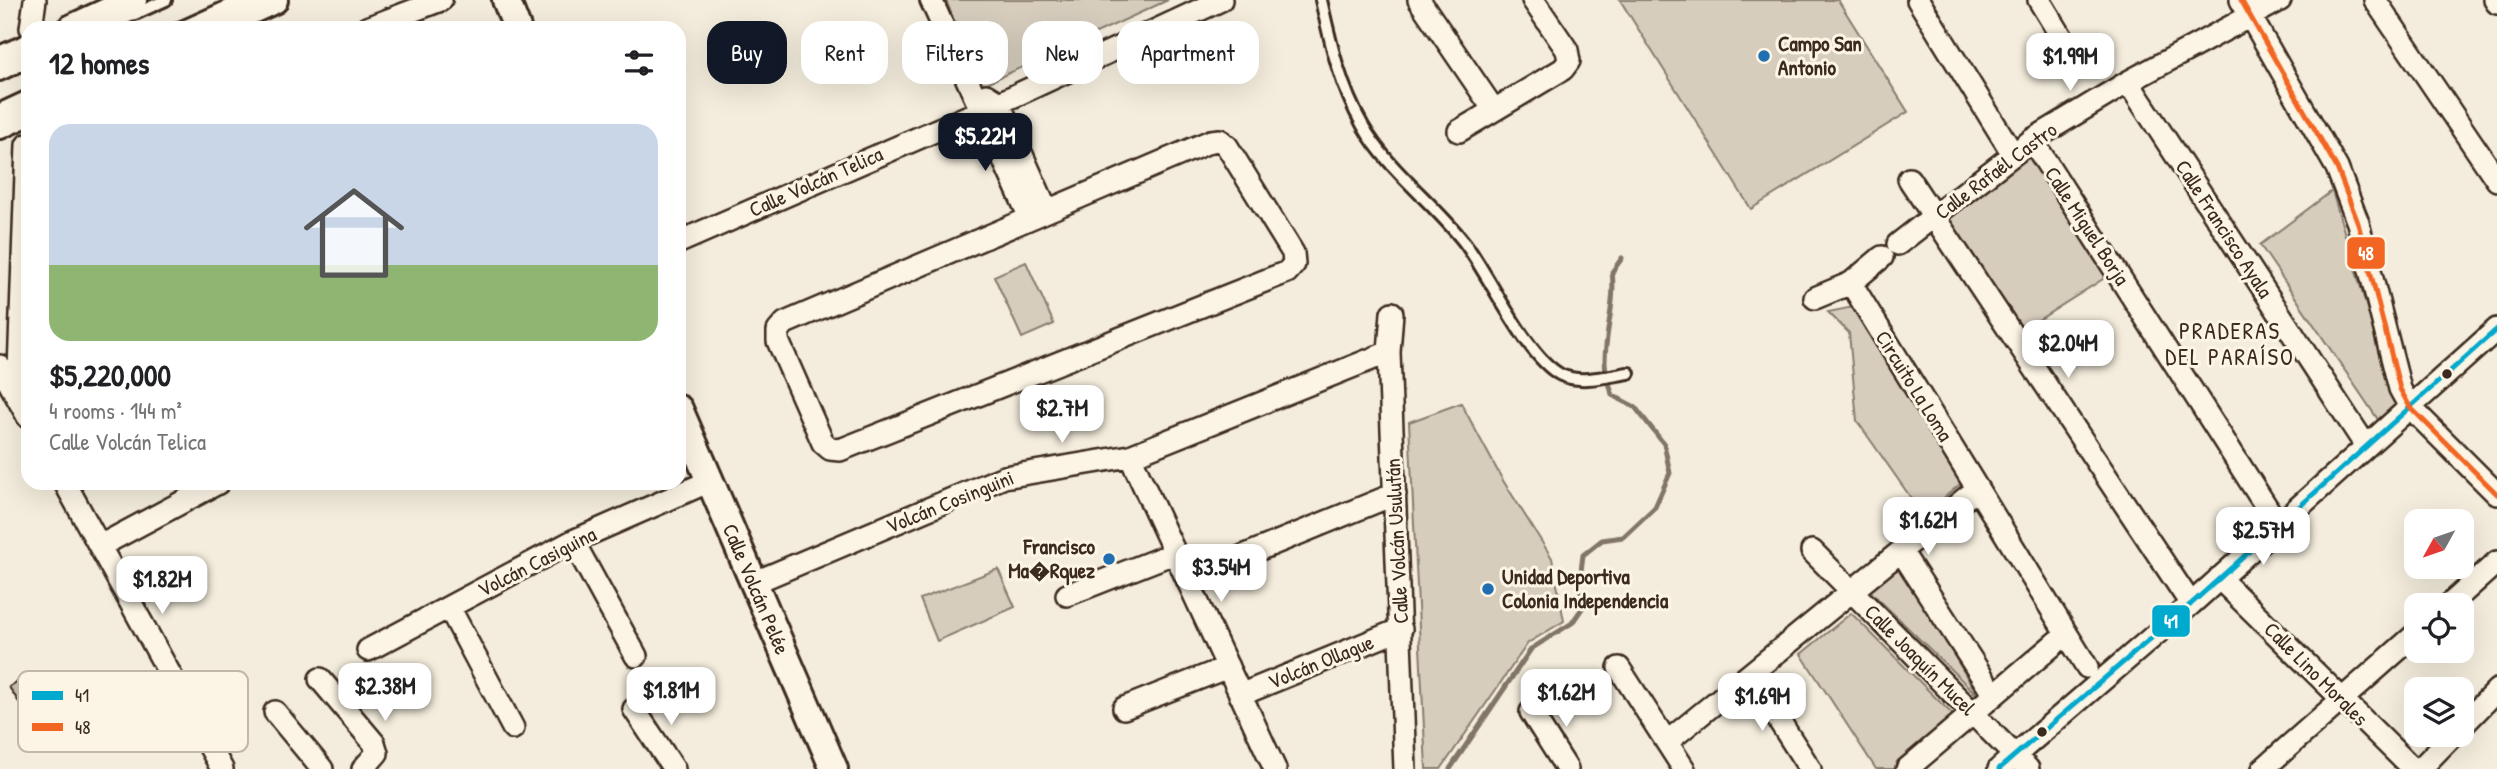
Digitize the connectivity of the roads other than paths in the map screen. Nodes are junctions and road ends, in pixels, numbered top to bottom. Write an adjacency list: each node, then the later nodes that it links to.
1 (35, 0): 18 (street)
2 (133, 0): 19 (street)
3 (166, 0): 20 (lane)
4 (241, 0): 21 (lane)
5 (274, 0): 22 (street)
6 (441, 0): 23 (street)
7 (506, 0): 24 (street)
8 (931, 0): 32 (street)
9 (1221, 0): 32 (street, Calle Volcán Telica)
10 (1321, 0): 51 (lane)
11 (1419, 0): 34 (street)
12 (1533, 0): 34 (street)
13 (1918, 0): 39 (street)
14 (2040, 0): 25 (street)
15 (2280, 0): 17 (street, Calle Rafaél Castro)
16 (2375, 0): 41 (street)
17 (2246, 8): 30 (street, Calle Rafaél Castro); 53 (street)
18 (32, 21)
19 (87, 21)
20 (120, 21)
21 (194, 21)
22 (228, 21)
23 (386, 21)
24 (514, 21)
25 (2064, 41)
26 (21, 51): 27 (street)
27 (0, 60)
28 (21, 65): 29 (lane)
29 (0, 75)
30 (2128, 82): 38 (street, Calle Rafaél Castro); 55 (street, Calle Francisco Ayala)
31 (21, 99): 33 (lane)
32 (989, 106): 42 (street); 44 (street, Calle Volcán Telica)
33 (0, 109)
34 (1494, 110): 37 (street)
35 (21, 115): 36 (street)
36 (0, 125)
37 (1459, 131)
38 (2032, 140): 39 (street, Calle Rafaél Castro); 63 (street, Calle Miguel Borja)
39 (2013, 154): 43 (street, Calle Rafaél Castro)
40 (1909, 179): 43 (street)
41 (2497, 180)
42 (1039, 215): 42 (street)
43 (1934, 216): 45 (street, Calle Rafaél Castro); 76 (street)
44 (686, 239)
45 (1851, 283): 46 (street, Calle Rafaél Castro); 58 (street, Circuito La Loma)
46 (1815, 298)
47 (1392, 313): 49 (street, Calle Volcán Usulután)
48 (2497, 329): 53 (street)
49 (1389, 352): 56 (street, Volcán Cosinguini); 61 (street, Calle Volcán Usulután)
50 (0, 366): 52 (street)
51 (1629, 373)
52 (21, 404)
53 (2410, 407): 55 (street); 62 (street)
54 (686, 425): 57 (street, Calle Volcán Pelée)
55 (2366, 446): 63 (street)
56 (1130, 456): 68 (street); 72 (street, Volcán Cosinguini)
57 (710, 481): 64 (street, Volcán Casiguina); 72 (street, Calle Volcán Pelée)
58 (1977, 489): 67 (street); 79 (street, Circuito La Loma)
59 (69, 490): 65 (street)
60 (205, 490): 65 (street)
61 (1395, 494): 71 (street); 78 (street, Calle Volcán Usulután)
62 (2497, 494)
63 (2278, 525): 70 (street)
64 (573, 541): 77 (street, Volcán Casiguina); 82 (street)
65 (100, 546): 86 (street)
66 (1812, 551): 73 (street, Calle Joaquín Mucel)
67 (1901, 551): 73 (street); 91 (street)
68 (1174, 553): 71 (street); 75 (street)
69 (2497, 562): 74 (street)
70 (2219, 578): 76 (street); 92 (street, Calle Lino Morales)
71 (1187, 579): 83 (street)
72 (753, 583): 108 (street, Calle Volcán Pelée)
73 (1852, 592): 87 (street); 97 (street, Calle Joaquín Mucel)
74 (2462, 593)
75 (1067, 595)
76 (2191, 604): 103 (street)
77 (449, 607): 81 (street, Volcán Casiguina); 99 (street)
78 (1401, 629): 90 (street, Volcán Ollague); 110 (street, Calle Volcán Usulután)
79 (2066, 634): 85 (street, Circuito La Loma); 91 (street)
80 (2404, 644): 92 (street)
81 (368, 650)
82 (636, 656)
83 (1228, 667): 90 (street); 93 (street)
84 (1619, 667): 100 (street)
85 (2087, 667)
86 (168, 671)
87 (1750, 674): 100 (street); 113 (street)
88 (320, 679): 106 (street)
89 (2497, 690): 98 (street)
90 (1240, 695): 109 (street)
91 (1994, 695): 97 (street)
92 (2342, 699): 115 (street); 116 (street, Calle Lino Morales)
93 (1124, 708)
94 (634, 709): 107 (street)
95 (275, 712): 105 (street)
96 (1531, 712): 111 (street)
97 (1972, 713): 103 (street, Calle Joaquín Mucel); 114 (street)
98 (2474, 714)
99 (513, 728)
100 (1667, 742): 112 (street)
101 (2442, 747): 117 (street)
102 (213, 752): 104 (street)
103 (2014, 765)
104 (222, 769)
105 (322, 769)
106 (363, 769)
107 (674, 769)
108 (834, 769)
109 (1275, 769)
110 (1405, 769)
111 (1567, 769)
112 (1684, 769)
113 (1810, 769)
114 (1907, 769)
115 (2263, 769)
116 (2413, 769)
117 (2420, 769)

